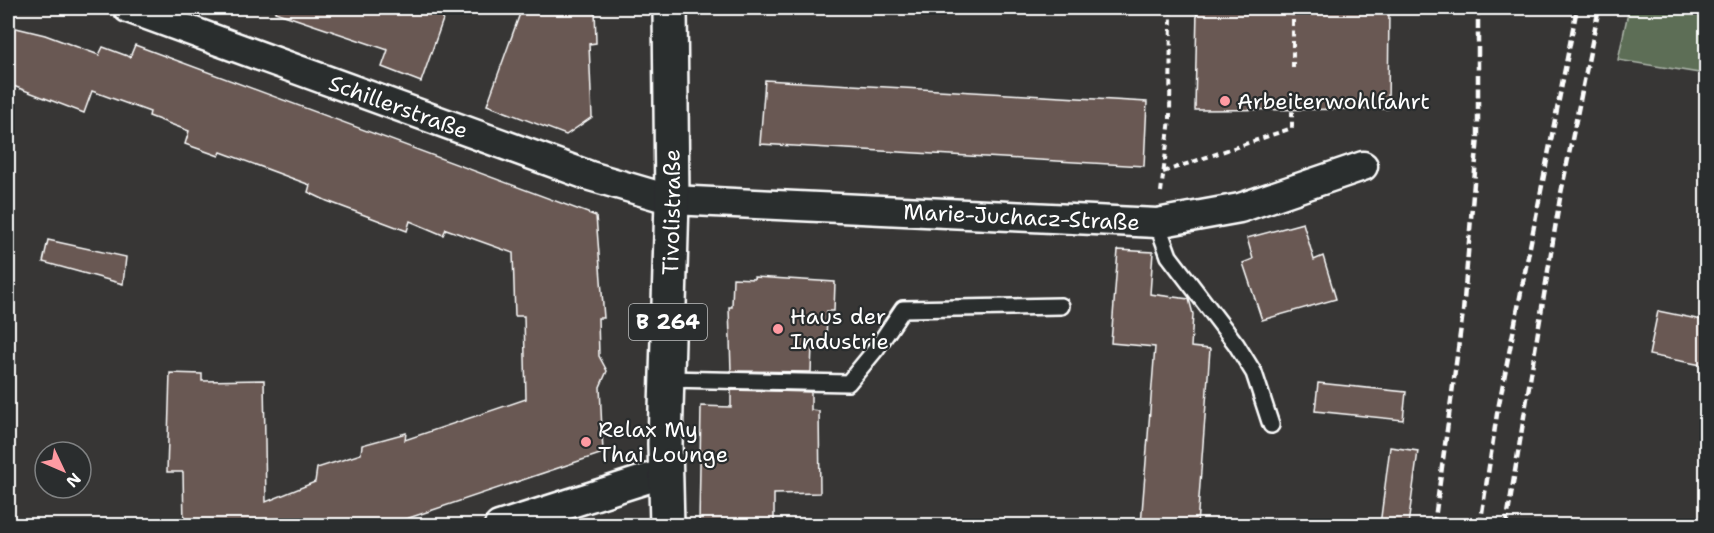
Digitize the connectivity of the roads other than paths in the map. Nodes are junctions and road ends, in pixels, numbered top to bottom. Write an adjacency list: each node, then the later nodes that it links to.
1 (128, 8): 4 (street, Schillerstraße)
2 (670, 8): 4 (main road, Tivolistraße / B 264)
3 (1363, 166): 5 (street, Marie-Juchacz-Straße)
4 (672, 200): 5 (street, Marie-Juchacz-Straße); 7 (main road, Tivolistraße / B 264)
5 (1157, 223): 8 (lane)
6 (1061, 306): 7 (lane)
7 (666, 379): 9 (main road, Tivolistraße / B 264)
8 (1272, 425)
9 (665, 473): 10 (street); 11 (main road, Tivolistraße / B 264)
10 (499, 525)
11 (666, 525)

